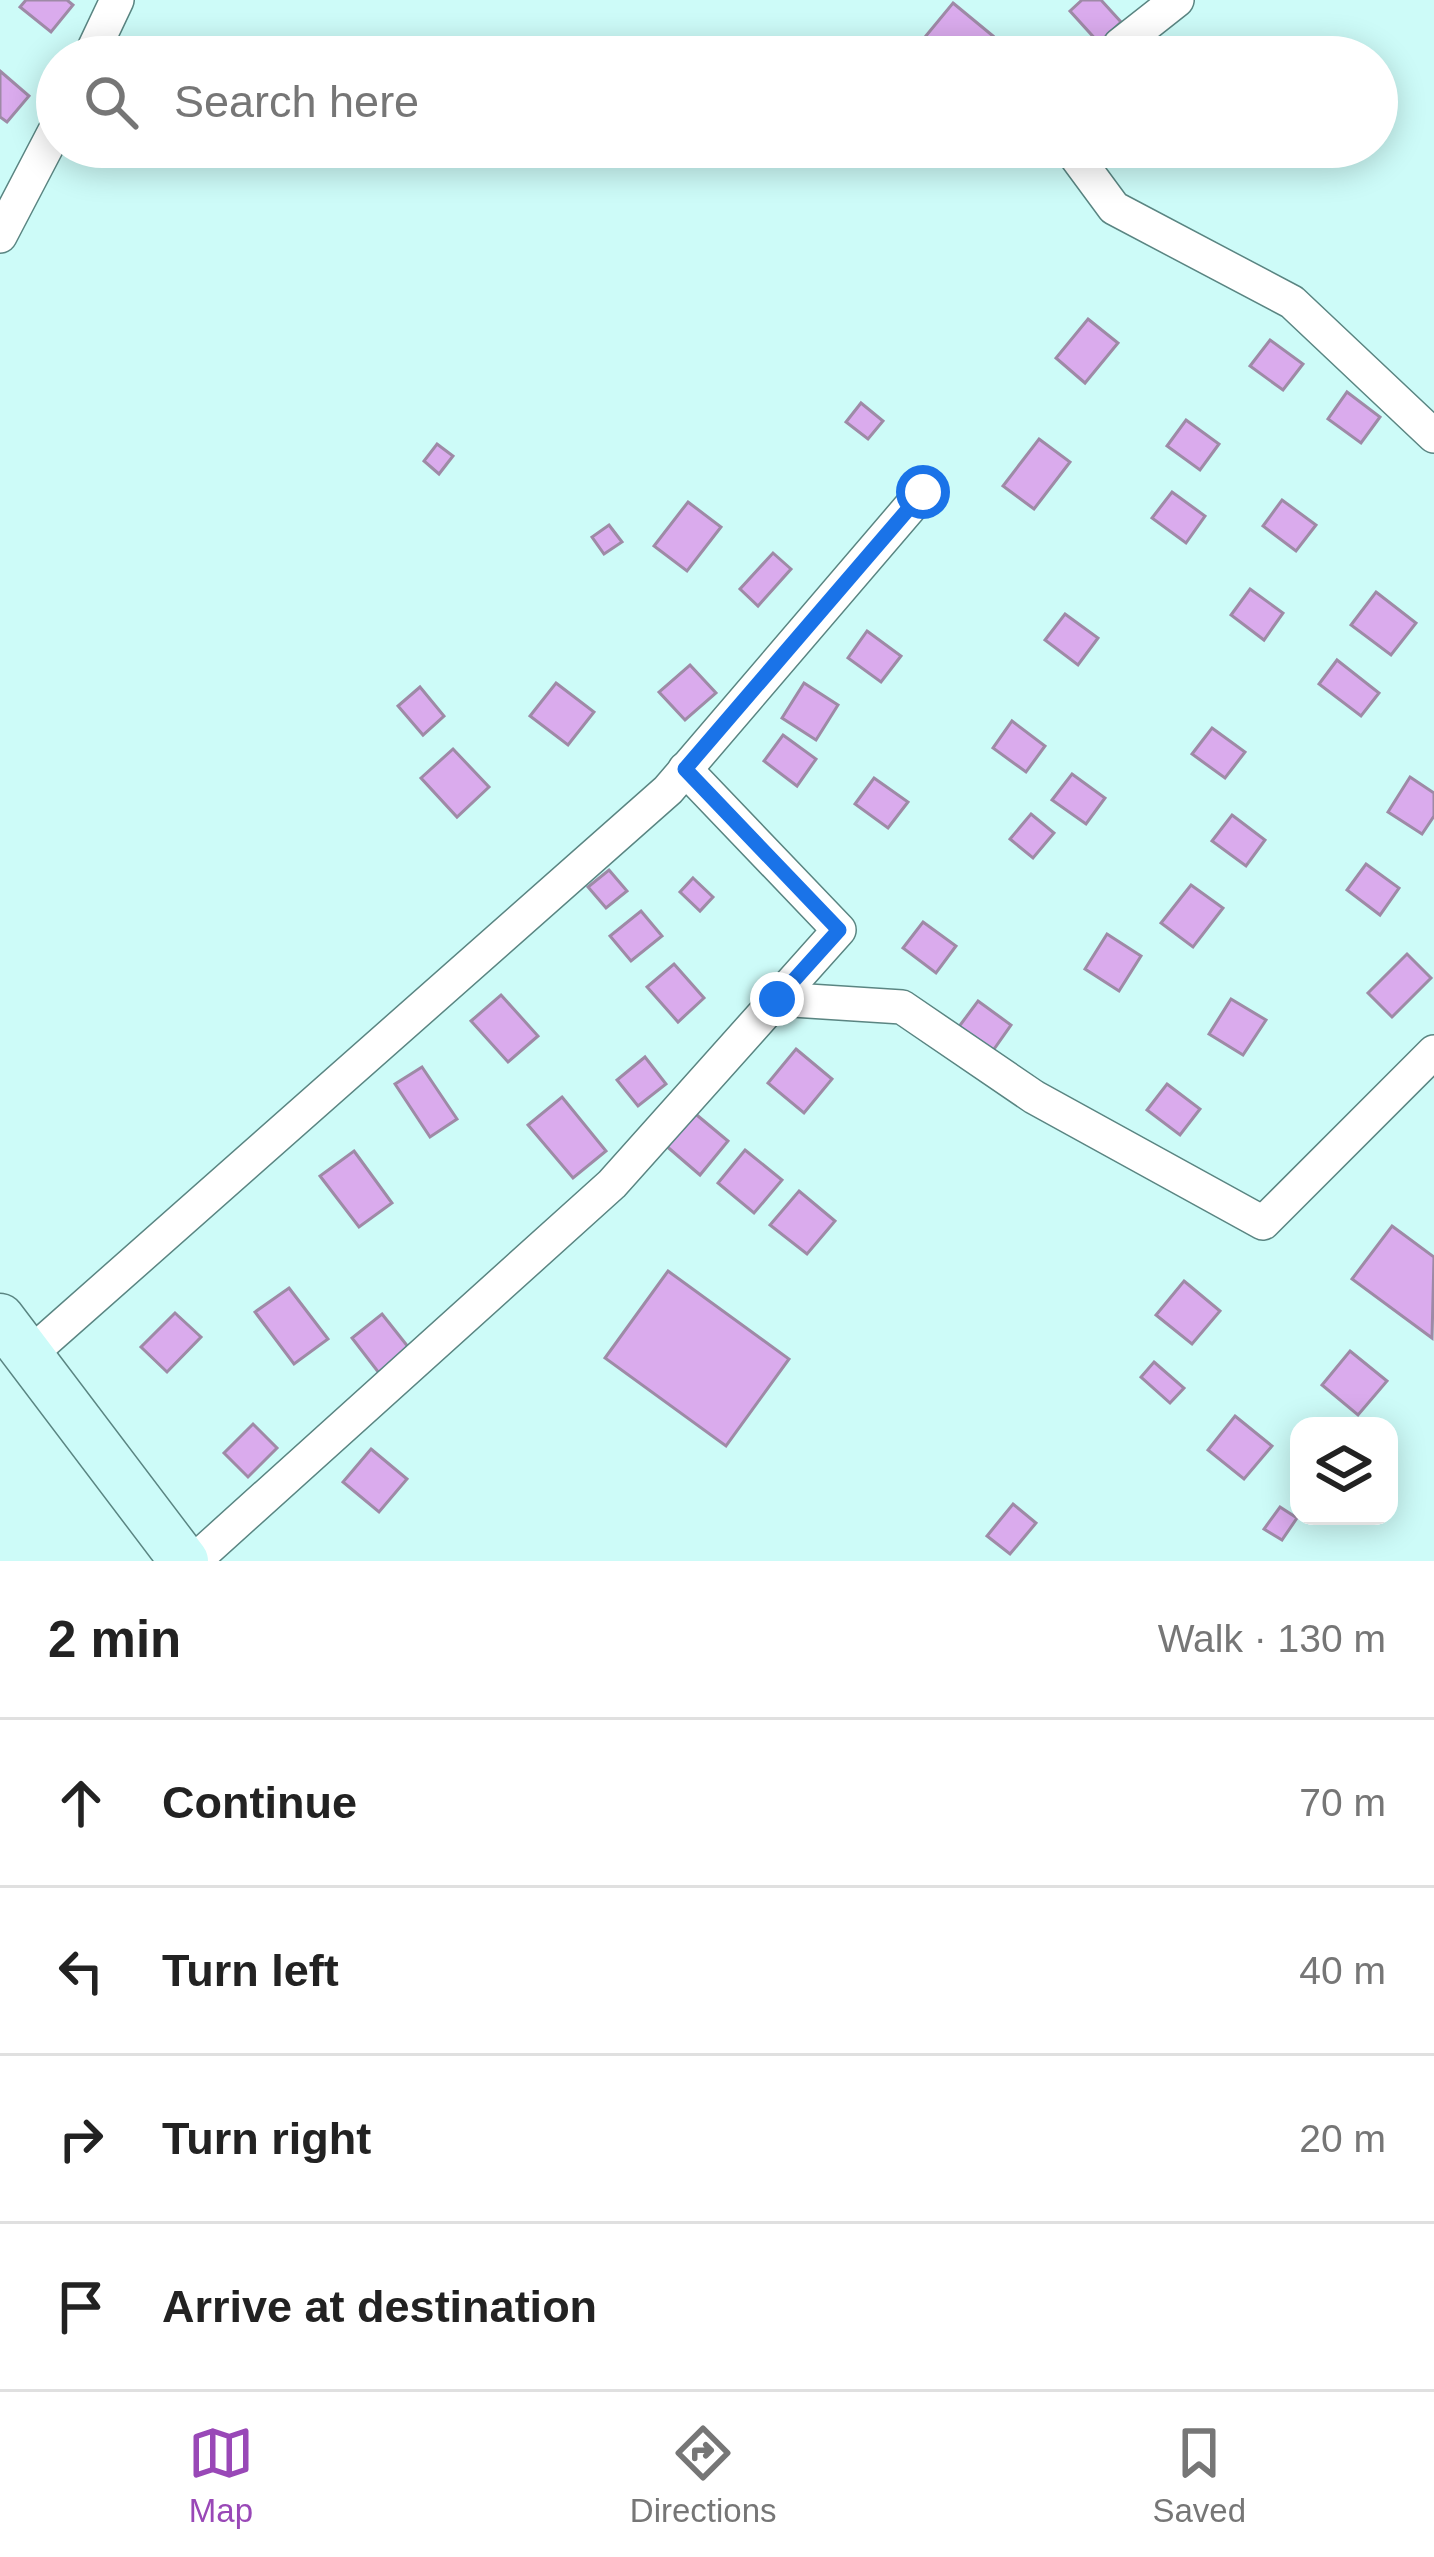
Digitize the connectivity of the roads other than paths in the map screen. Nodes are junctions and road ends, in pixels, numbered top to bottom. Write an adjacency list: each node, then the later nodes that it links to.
1 (117, 0): 3 (street)
2 (1177, 0): 4 (street)
3 (100, 36)
4 (1131, 36)
5 (36, 154): 7 (street)
6 (1084, 168): 9 (street)
7 (11, 186): 8 (street)
8 (0, 236)
9 (1434, 436)
10 (923, 492): 11 (street)
11 (685, 769): 12 (street); 14 (street)
12 (777, 999): 13 (street); 16 (street)
13 (1434, 1052)
14 (15, 1336): 15 (street)
15 (184, 1561)
16 (194, 1561)

